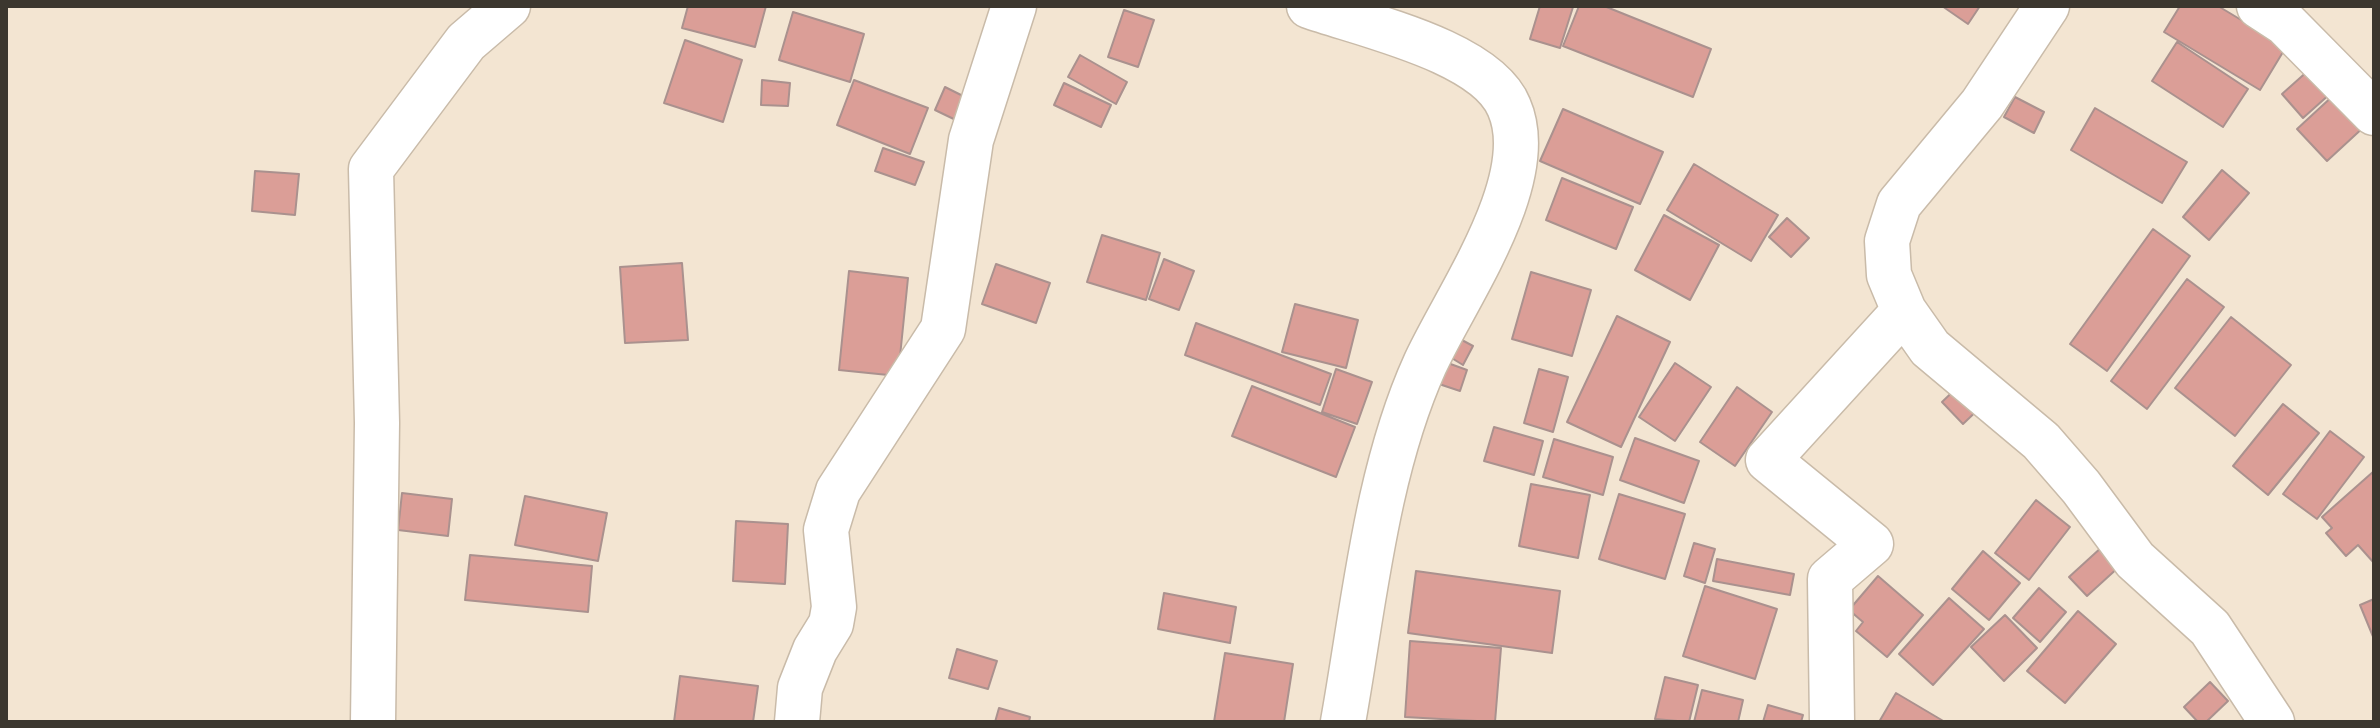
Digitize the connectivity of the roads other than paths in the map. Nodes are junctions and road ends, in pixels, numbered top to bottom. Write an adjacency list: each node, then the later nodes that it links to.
1 (508, 6): 8 (street)
2 (1014, 6): 9 (street)
3 (1309, 6): 10 (street)
4 (2047, 6): 7 (street)
5 (2259, 6): 6 (street)
6 (2374, 113)
7 (1904, 311): 11 (street); 12 (street)
8 (373, 722)
9 (797, 722)
10 (1343, 722)
11 (1832, 722)
12 (2272, 722)

